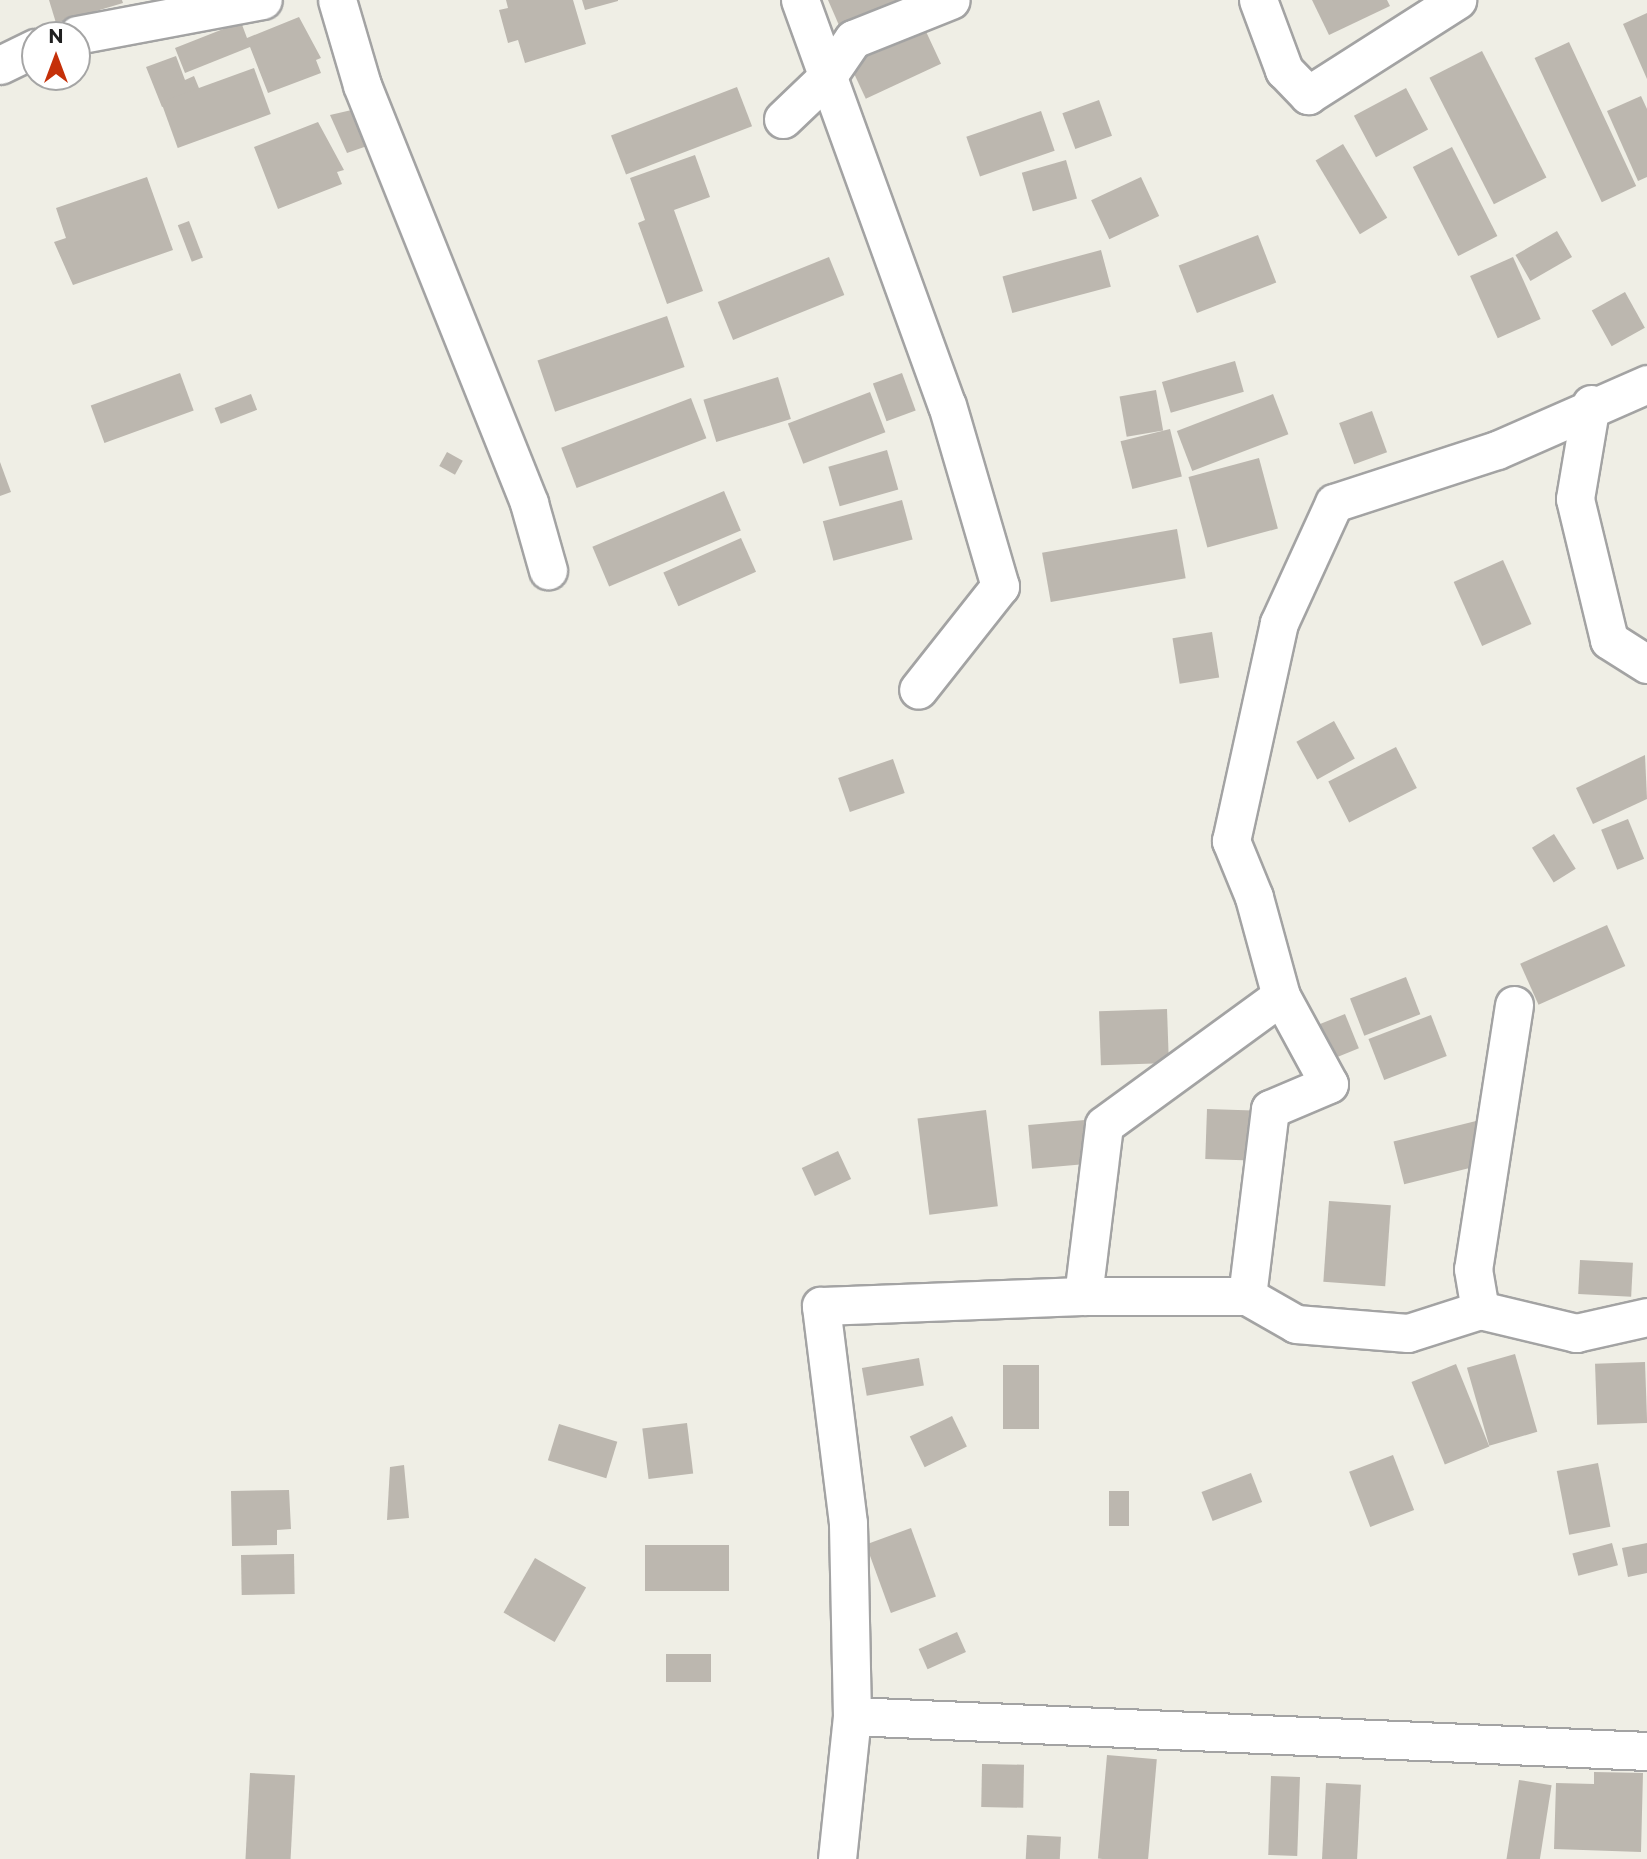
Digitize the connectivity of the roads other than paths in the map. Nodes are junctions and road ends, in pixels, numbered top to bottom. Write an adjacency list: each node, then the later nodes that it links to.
1 (263, 0): 7 (street)
2 (337, 0): 14 (street)
3 (800, 0): 10 (street)
4 (951, 0): 10 (street)
5 (1258, 0): 6 (street)
6 (1457, 0)
7 (91, 32)
8 (21, 55): 9 (street)
9 (0, 65)
10 (827, 77): 11 (street); 16 (street)
11 (783, 119)
12 (1647, 384): 13 (street)
13 (1591, 404): 15 (street); 17 (street)
14 (548, 570)
15 (1647, 664)
16 (918, 690)
17 (1281, 996): 19 (street); 20 (street)
18 (1514, 1006): 21 (street)
19 (1083, 1296): 20 (street); 23 (street)
20 (1247, 1296): 21 (street)
21 (1480, 1310): 22 (street)
22 (1647, 1317)
23 (852, 1716): 24 (street); 25 (street)
24 (1647, 1751)
25 (837, 1859)

